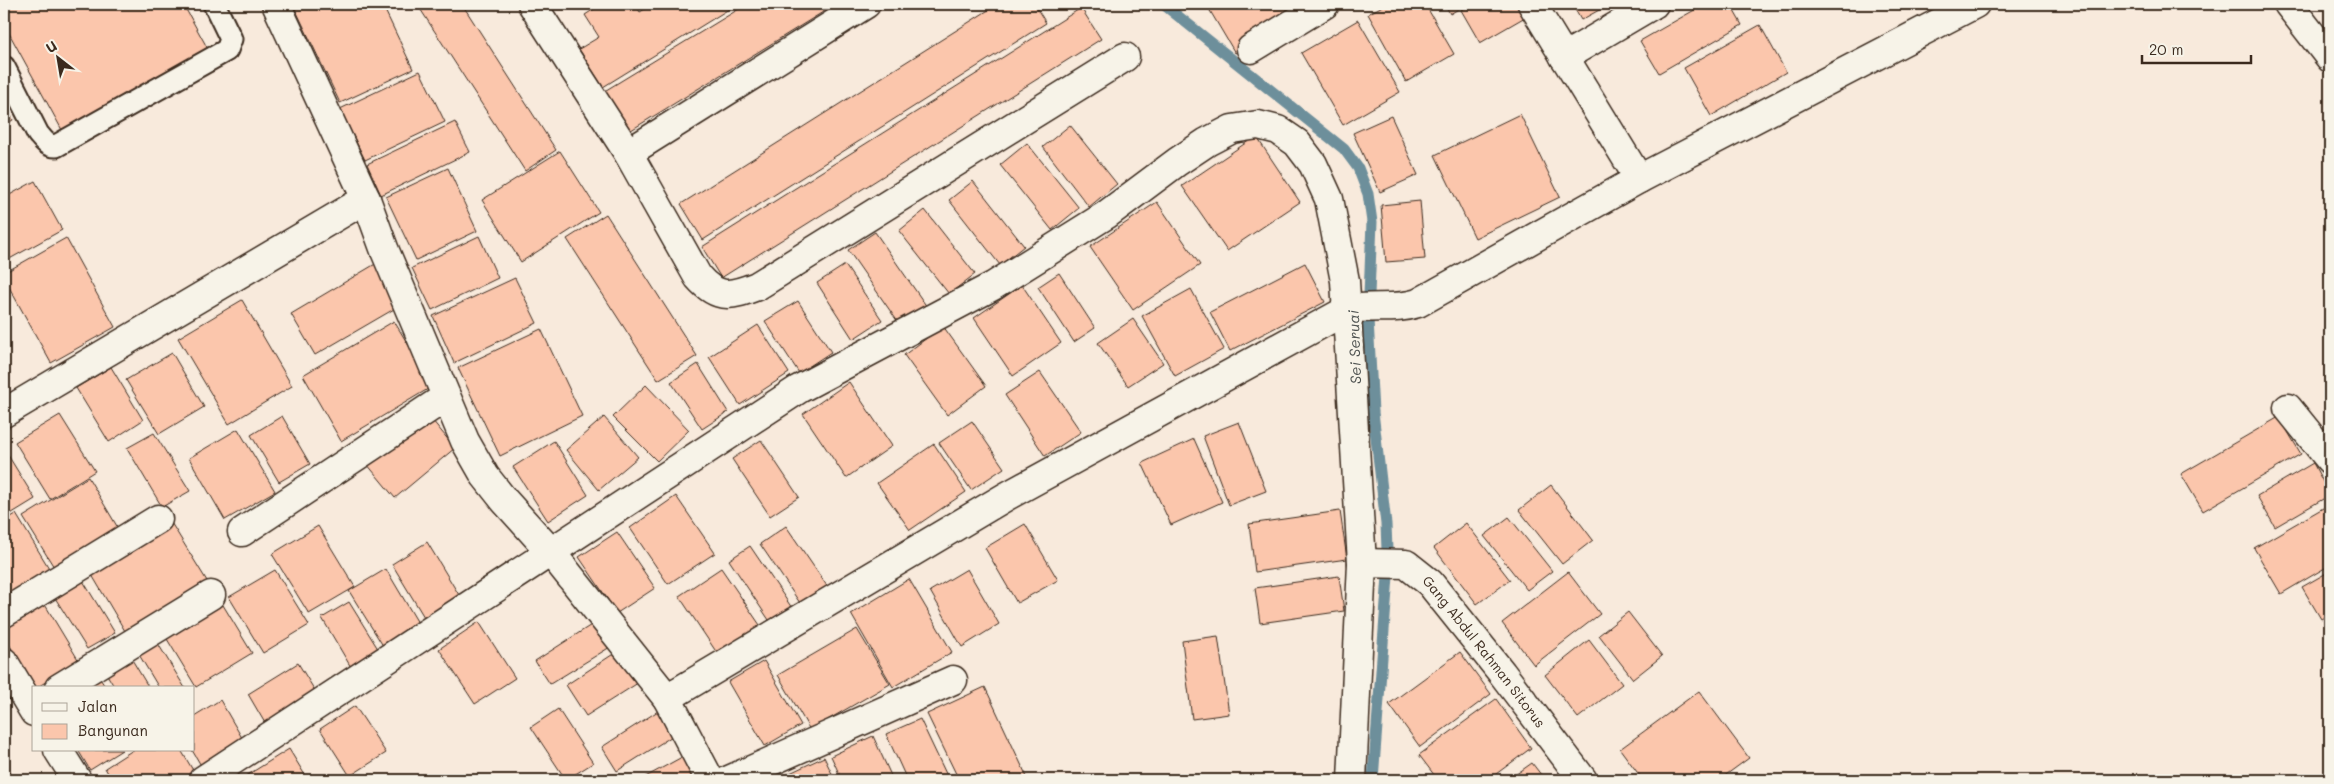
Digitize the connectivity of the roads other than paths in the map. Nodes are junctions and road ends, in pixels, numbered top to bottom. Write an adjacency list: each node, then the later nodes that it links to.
1 (214, 4): 14 (lane)
2 (276, 4): 17 (street)
3 (866, 4): 15 (street)
4 (1325, 4): 10 (street)
5 (1532, 4): 12 (street)
6 (1654, 4): 12 (street)
7 (1975, 4): 16 (street)
8 (2288, 4): 13 (street)
9 (536, 5): 15 (street)
10 (1251, 49)
11 (1125, 57): 15 (street)
12 (1564, 57): 16 (street)
13 (2330, 58)
14 (4, 67)
15 (628, 153)
16 (1639, 179): 18 (street)
17 (366, 199): 19 (street); 21 (street)
18 (1363, 308): 25 (street); 26 (street); 32 (street)
19 (446, 397): 24 (street); 25 (street)
20 (2288, 408): 22 (street)
21 (4, 413)
22 (2330, 460)
23 (158, 519): 28 (street)
24 (242, 532)
25 (550, 551): 32 (street); 36 (street)
26 (1370, 563): 39 (street); 40 (street, Gang Abdul Rahman Sitorus)
27 (211, 594): 31 (street)
28 (4, 613)
29 (4, 662): 33 (street)
30 (953, 680): 38 (street)
31 (62, 686)
32 (667, 698): 37 (street)
33 (32, 707)
34 (59, 752): 35 (street)
35 (77, 780)
36 (203, 780)
37 (710, 780)
38 (729, 780)
39 (1352, 780)
40 (1583, 780)

